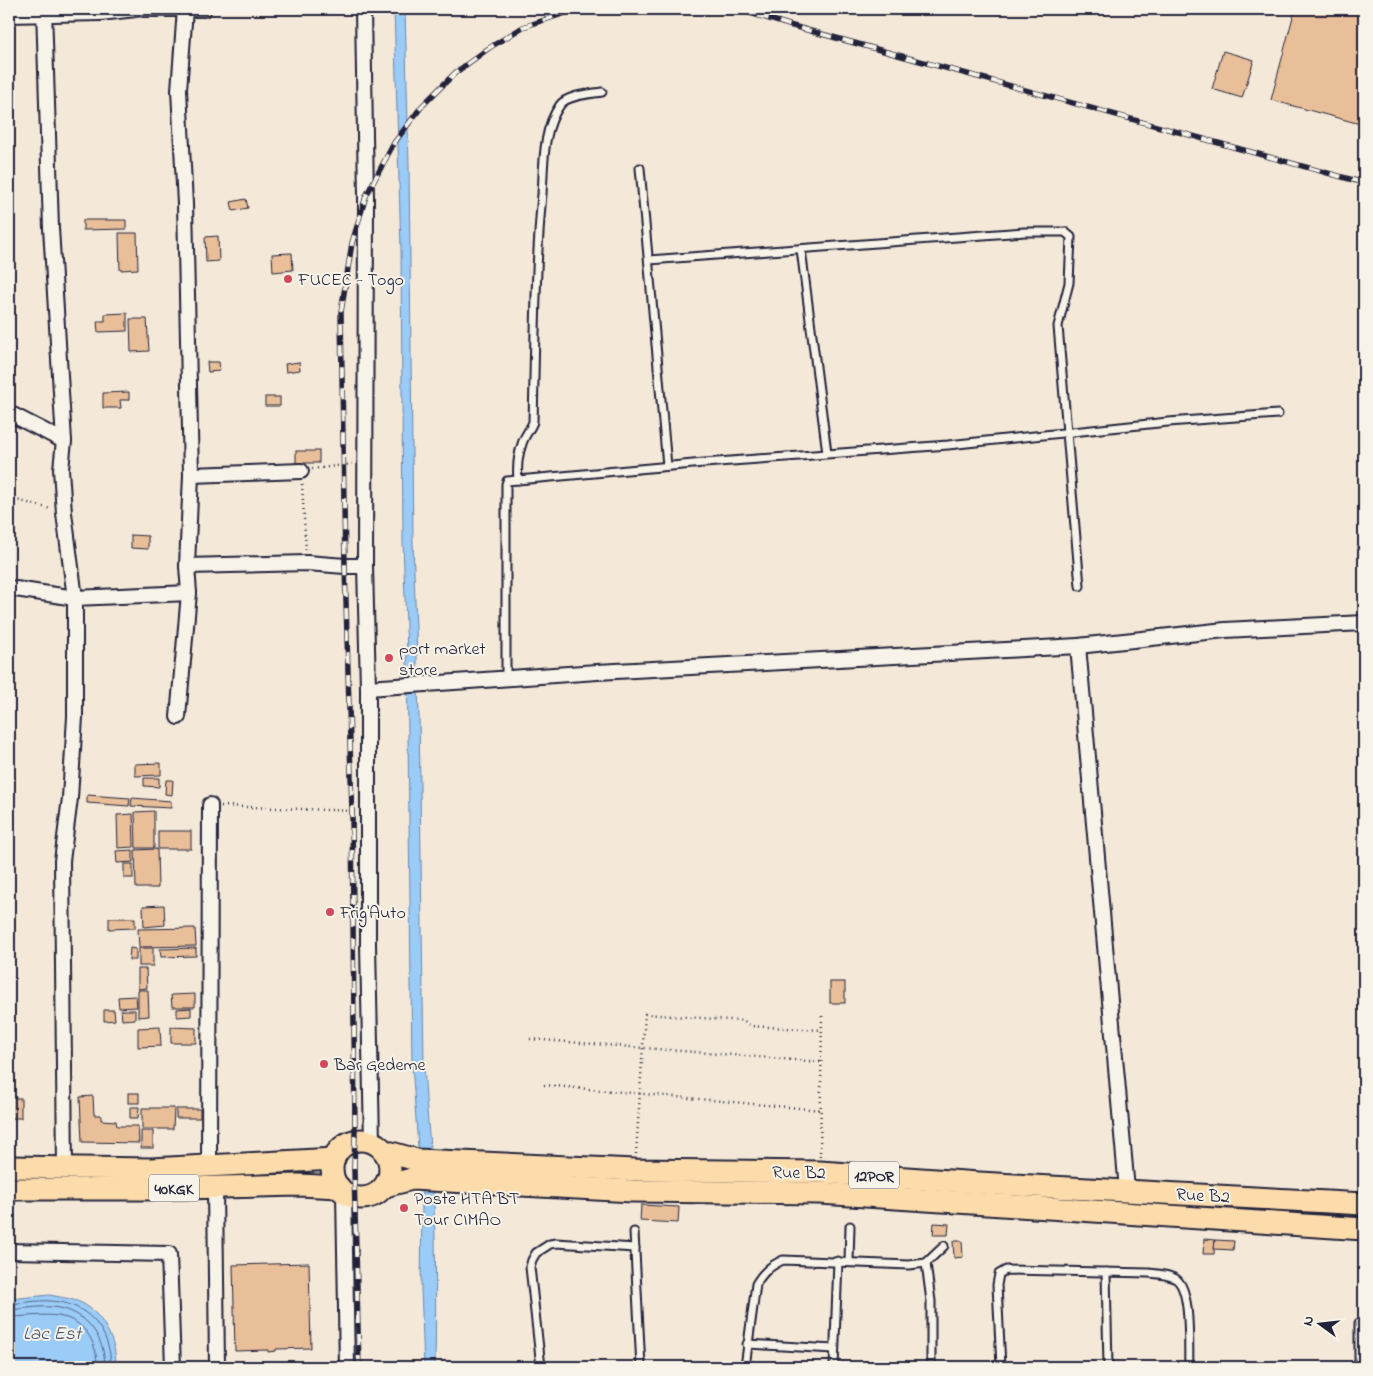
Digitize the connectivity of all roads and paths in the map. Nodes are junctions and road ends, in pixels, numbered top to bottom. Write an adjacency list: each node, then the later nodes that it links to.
1 (136, 9): 6 (street)
2 (143, 9): 3 (street)
3 (185, 9): 4 (street); 20 (street)
4 (204, 9)
5 (364, 9): 17 (street)
6 (44, 12): 7 (street); 15 (street)
7 (9, 15)
8 (602, 92): 21 (lane)
9 (640, 168): 11 (lane)
10 (801, 249): 11 (lane); 14 (lane); 16 (lane)
11 (649, 260): 18 (lane)
12 (9, 413): 15 (street)
13 (1278, 414): 14 (lane)
14 (1068, 433): 16 (lane); 27 (lane)
15 (64, 441): 23 (street)
16 (827, 453): 18 (lane)
17 (366, 464): 19 (path); 26 (street)
18 (667, 466): 21 (lane)
19 (301, 471): 20 (street); 24 (path)
20 (191, 474): 25 (street)
21 (518, 480): 33 (lane)
22 (9, 498): 23 (path)
23 (64, 512): 30 (street)
24 (307, 563): 25 (street); 26 (street)
25 (187, 566): 29 (street)
26 (365, 566): 34 (street)
27 (1080, 586)
28 (9, 588): 30 (street)
29 (189, 593): 30 (street); 35 (street)
30 (75, 598): 50 (street)
31 (1364, 623): 32 (street)
32 (1078, 646): 33 (street); 57 (street)
33 (506, 678): 34 (street)
34 (368, 688): 37 (street)
35 (178, 717)
36 (210, 805): 37 (path); 48 (street)
37 (367, 811): 46 (street)
38 (822, 1016): 39 (path)
39 (822, 1030): 41 (path); 42 (path)
40 (530, 1039): 41 (path)
41 (643, 1048): 42 (path); 44 (path)
42 (821, 1062): 45 (path)
43 (544, 1085): 44 (path)
44 (639, 1094): 45 (path); 51 (path)
45 (820, 1110): 52 (path)
46 (378, 1146): 47 (main road); 51 (main road, Rue B2 / 12POR); 53 (main road)
47 (334, 1158): 48 (main road, 40KGK); 56 (main road)
48 (210, 1166): 50 (main road, 40KGK)
49 (9, 1167): 50 (main road, 40KGK)
50 (65, 1169)
51 (635, 1170): 52 (main road, Rue B2 / 12POR)
52 (820, 1172): 57 (main road, Rue B2 / 12POR)
53 (384, 1186): 56 (main road, 40KGK); 60 (main road, Rue B2 / 12POR)
54 (215, 1187): 55 (main road, 40KGK); 56 (main road, 40KGK); 73 (street)
55 (9, 1189)
56 (341, 1190): 74 (street)
57 (1127, 1190): 58 (main road, Rue B2 / 12POR)
58 (1364, 1204)
59 (850, 1226): 66 (lane)
60 (1364, 1229)
61 (634, 1232): 63 (lane)
62 (944, 1246): 67 (lane)
63 (635, 1248): 75 (lane); 76 (lane)
64 (9, 1251): 72 (street)
65 (838, 1261): 66 (lane); 70 (lane); 71 (lane)
66 (849, 1262): 67 (lane)
67 (926, 1263): 79 (lane)
68 (1106, 1272): 80 (lane); 81 (lane); 82 (lane)
69 (1360, 1323): 83 (lane)
70 (747, 1344): 71 (lane); 77 (lane)
71 (834, 1349): 78 (lane)
72 (173, 1367)
73 (217, 1367)
74 (347, 1367)
75 (541, 1367)
76 (641, 1367)
77 (745, 1367)
78 (834, 1367)
79 (932, 1367)
80 (1002, 1367)
81 (1108, 1367)
82 (1189, 1367)
83 (1359, 1367)

